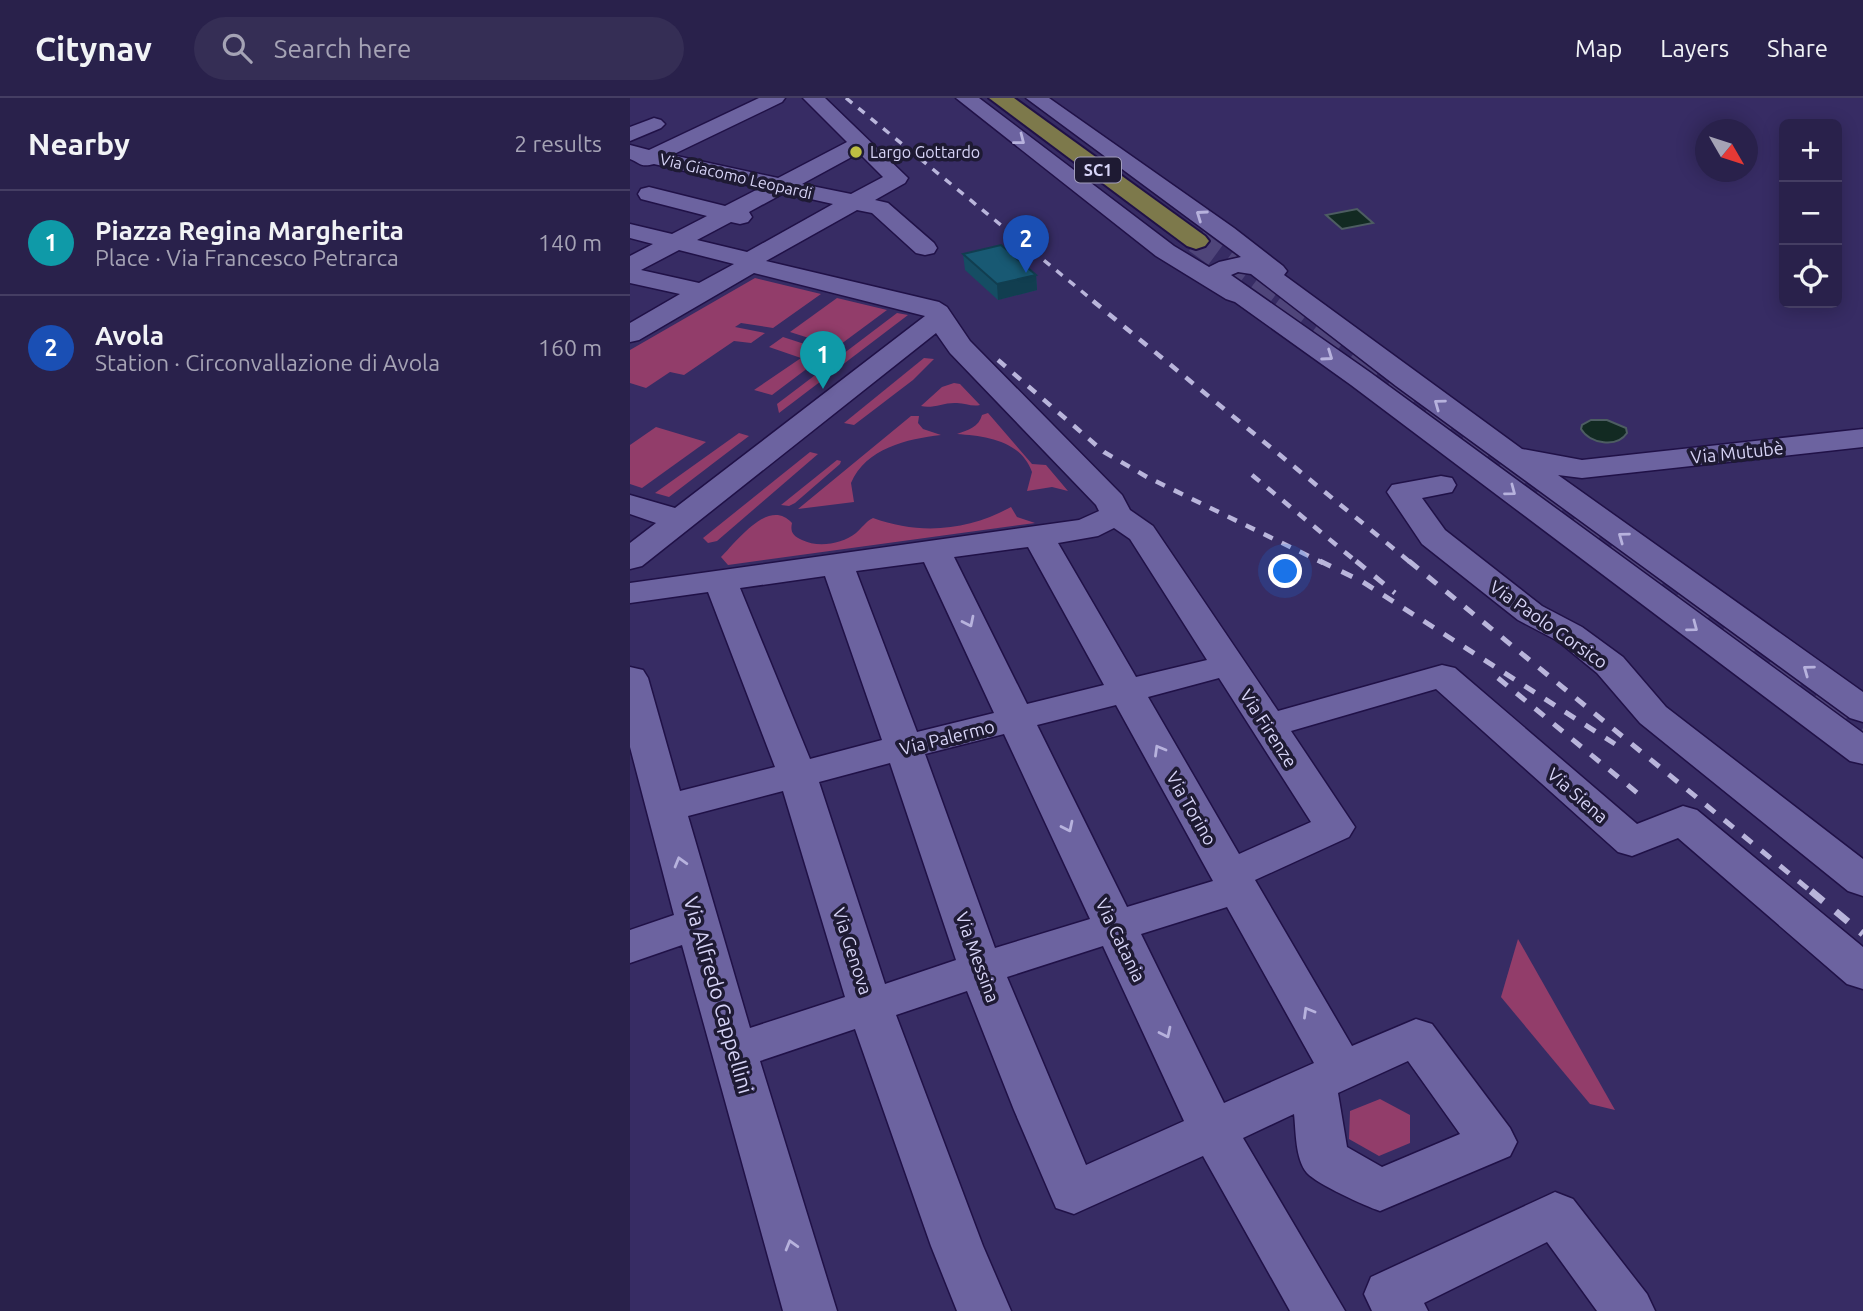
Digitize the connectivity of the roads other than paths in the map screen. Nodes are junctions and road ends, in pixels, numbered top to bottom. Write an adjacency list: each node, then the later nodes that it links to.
1 (775, 98): 9 (street)
2 (813, 98): 8 (street)
3 (966, 98): 24 (street, one-way to 24)
4 (1000, 98): 21 (main road, SC1)
5 (1036, 98): 20 (street, one-way to 5)
6 (654, 124): 7 (street)
7 (630, 135)
8 (860, 141): 10 (street); 13 (street)
9 (641, 154): 11 (street); 12 (street, Via Giacomo Leopardi)
10 (824, 162): 13 (street); 14 (street)
11 (630, 166)
12 (702, 168): 14 (street, Via Giacomo Leopardi); 15 (street)
13 (892, 173): 16 (street)
14 (780, 186): 16 (street, Via Giacomo Leopardi); 17 (street)
15 (639, 199): 17 (street)
16 (848, 201): 18 (street); 23 (street, Via Giacomo Leopardi)
17 (729, 214): 18 (street); 22 (street)
18 (796, 230): 25 (street)
19 (630, 231): 22 (street)
20 (1226, 233): 24 (street); 29 (street)
21 (1196, 241)
22 (676, 242): 25 (street); 26 (street)
23 (925, 248)
24 (1165, 251): 30 (street)
25 (747, 261): 28 (street); 31 (street)
26 (630, 266)
27 (630, 275): 28 (street)
28 (694, 290): 32 (street)
29 (1309, 307): 30 (street); 34 (street, one-way to 29)
30 (1272, 316): 54 (street, one-way to 54)
31 (939, 318): 39 (street); 40 (street, Via Firenze)
32 (634, 329)
33 (1863, 438): 35 (street, Via Mutubè)
34 (1511, 456): 35 (street); 38 (street)
35 (1612, 466): 38 (street)
36 (1441, 485): 57 (street, Via Paolo Corsico)
37 (630, 504): 39 (street)
38 (1581, 508): 50 (street, one-way to 38)
39 (679, 520): 43 (street)
40 (1129, 524): 41 (street); 47 (street, Via Firenze)
41 (1039, 541): 42 (street); 49 (street, Via Torino)
42 (937, 556): 44 (street); 51 (street, Via Catania, one-way to 51)
43 (630, 559)
44 (839, 569): 45 (street); 53 (street, Via Messina)
45 (722, 585): 46 (street); 55 (street, Via Genova)
46 (630, 593)
47 (1229, 666): 49 (street, Via Palermo); 52 (street, Via Firenze)
48 (630, 681): 56 (street, Via Alfredo Cappellini)
49 (1125, 692): 51 (street, Via Palermo); 58 (street, Via Torino, one-way to 49)
50 (1863, 710)
51 (1016, 719): 53 (street, Via Palermo); 60 (street, Via Catania, one-way to 60)
52 (1267, 726): 58 (street, Via Firenze); 63 (street, Via Siena)
53 (905, 747): 55 (street, Via Palermo); 62 (street, Via Messina)
54 (1863, 752)
55 (797, 775): 56 (street, Via Palermo); 64 (street, Via Genova)
56 (665, 808): 59 (street, Via Alfredo Cappellini, one-way to 56)
57 (1863, 881)
58 (1234, 882): 60 (street, Via Firenze); 66 (street, Via Torino, one-way to 58)
59 (697, 923): 61 (street); 65 (street, Via Alfredo Cappellini)
60 (1115, 926): 62 (street, Via Firenze); 66 (street, Via Catania, one-way to 66)
61 (630, 947)
62 (981, 969): 64 (street, Via Firenze); 66 (street, Via Messina)
63 (1863, 972)
64 (870, 1006): 65 (street, Via Firenze); 68 (street, Via Genova)
65 (736, 1051): 67 (street, Via Alfredo Cappellini, one-way to 65)
66 (1213, 1130): 69 (street, Via Catania)
67 (810, 1311)
68 (984, 1311)
69 (1318, 1311)
70 (1401, 1311): 71 (street)
71 (1628, 1311)

